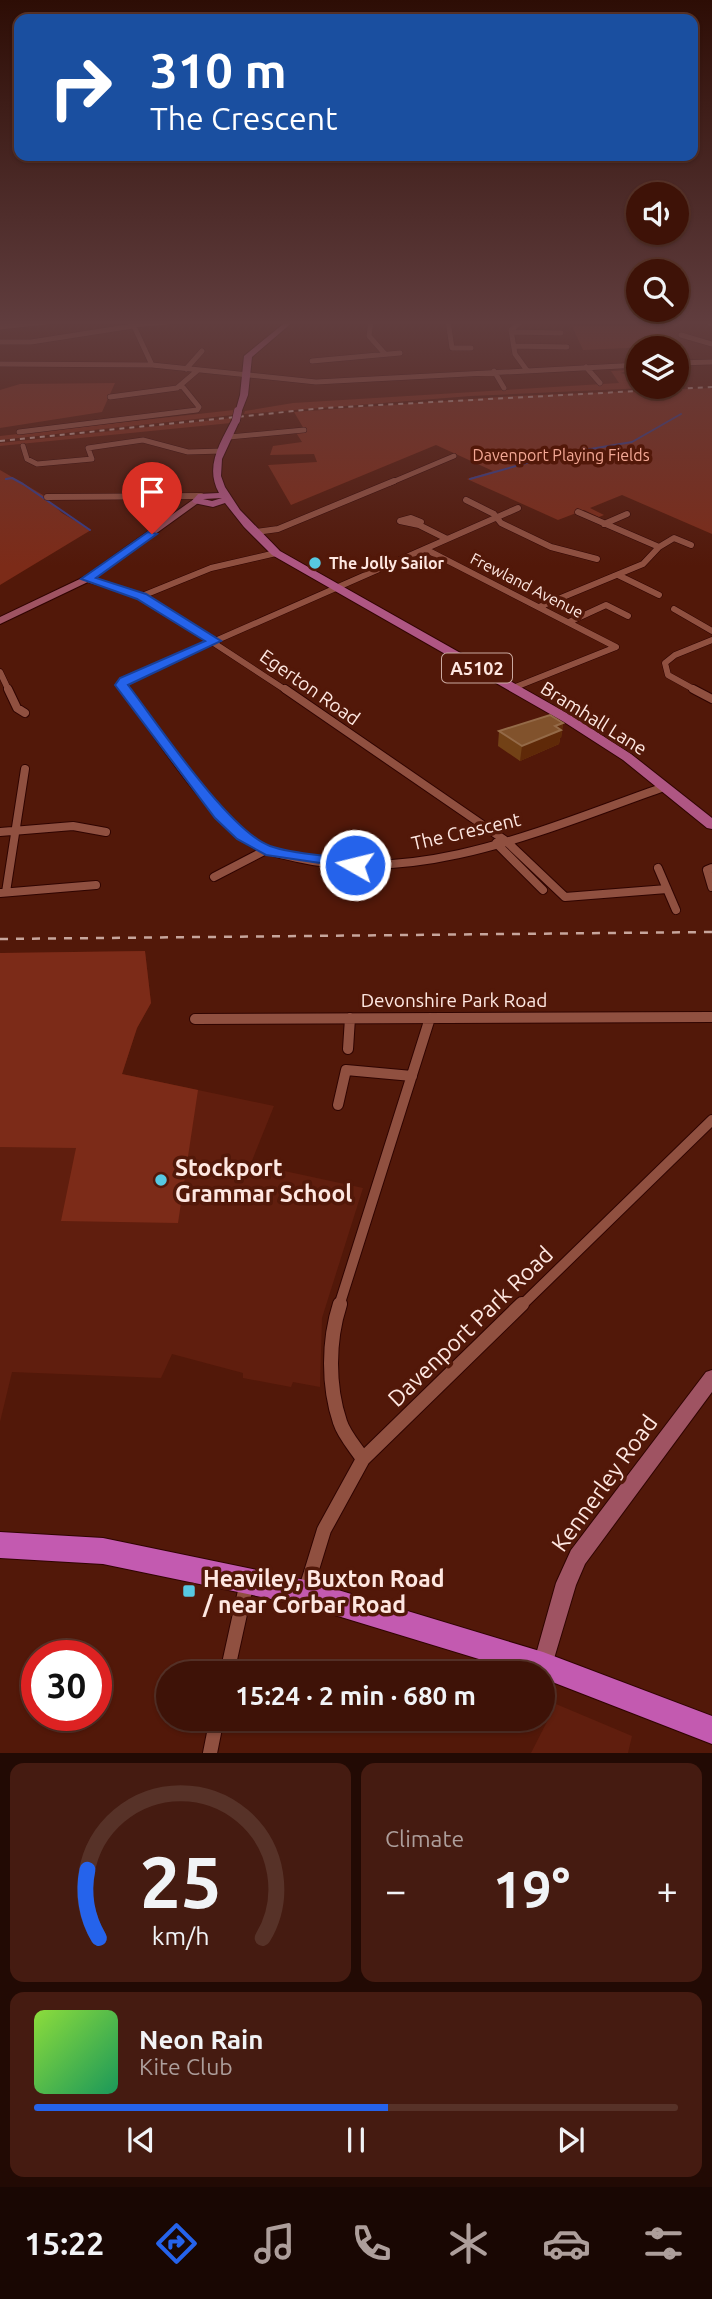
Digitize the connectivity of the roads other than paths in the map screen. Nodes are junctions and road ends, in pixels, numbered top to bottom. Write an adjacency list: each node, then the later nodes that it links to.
1 (196, 403): 4 (street)
2 (240, 403): 5 (main road)
3 (304, 430): 5 (street)
4 (23, 431)
5 (229, 438): 7 (main road)
6 (23, 446): 7 (street)
7 (222, 451): 9 (main road)
8 (454, 456): 21 (street)
9 (217, 484): 11 (main road, Bramhall Lane / A5102); 12 (main road)
10 (47, 496): 12 (street)
11 (226, 497): 12 (main road); 17 (main road, Bramhall Lane / A5102)
12 (206, 500): 17 (main road, Bramhall Lane / A5102); 31 (street)
13 (466, 500): 18 (street)
14 (518, 508): 18 (street, The Crescent)
15 (578, 512): 19 (street)
16 (627, 514): 19 (street)
17 (240, 515): 21 (main road, Bramhall Lane / A5102)
18 (498, 518): 24 (street, The Crescent); 29 (street)
19 (604, 524): 26 (street)
20 (419, 525): 24 (street)
21 (256, 532): 28 (main road, Bramhall Lane / A5102)
22 (664, 533): 23 (street)
23 (674, 538): 25 (street); 26 (street)
24 (447, 539): 27 (street, The Crescent)
25 (691, 545)
26 (659, 547): 30 (street)
27 (425, 549): 32 (street, The Crescent); 35 (street, Frewland Avenue)
28 (276, 553): 32 (main road, Bramhall Lane / A5102); 34 (street)
29 (597, 559)
30 (618, 575): 33 (street); 35 (street)
31 (87, 579): 34 (street, Egerton Road); 38 (street)
32 (336, 588): 42 (street, The Crescent); 44 (main road, Bramhall Lane / A5102)
33 (659, 595)
34 (142, 596): 42 (street, Egerton Road)
35 (539, 607): 39 (street, Frewland Avenue)
36 (674, 609): 40 (street)
37 (628, 616): 39 (street)
38 (0, 621)
39 (569, 622): 44 (street, Frewland Avenue)
40 (712, 631)
41 (712, 640): 45 (street)
42 (215, 641): 53 (street, Egerton Road); 54 (street, The Crescent)
43 (0, 672): 46 (street)
44 (513, 688): 48 (main road, Bramhall Lane / A5102)
45 (712, 699)
46 (25, 713)
47 (25, 769): 50 (street)
48 (664, 787): 49 (main road, Bramhall Lane / A5102); 53 (street, The Crescent)
49 (712, 825)
50 (17, 831): 51 (street); 52 (street); 62 (street)
51 (0, 832)
52 (106, 832)
53 (501, 842): 54 (street, The Crescent); 60 (street); 61 (street)
54 (266, 850): 57 (street)
55 (658, 868): 60 (street)
56 (712, 868): 59 (street)
57 (214, 877)
58 (96, 884): 62 (street)
59 (712, 887)
60 (667, 889): 63 (street)
61 (543, 890)
62 (3, 892)
63 (676, 911)
64 (712, 1017): 66 (street, Devonshire Park Road)
65 (349, 1018): 66 (street, Devonshire Park Road); 67 (street, Devonshire Park Road); 68 (street)
66 (430, 1018): 69 (street)
67 (195, 1019)
68 (347, 1059): 69 (street); 70 (street)
69 (412, 1076): 73 (street)
70 (338, 1105)
71 (712, 1120): 73 (street, Davenport Park Road)
72 (712, 1378): 79 (street, Kennerley Road)
73 (363, 1459): 76 (street, Davenport Park Road)
74 (0, 1545): 75 (highway)
75 (247, 1580): 76 (highway); 77 (street)
76 (305, 1593): 78 (highway)
77 (230, 1661)
78 (530, 1661)
79 (544, 1661)
80 (555, 1670): 81 (highway)
81 (712, 1730)
82 (214, 1731): 83 (street)
83 (210, 1753)

